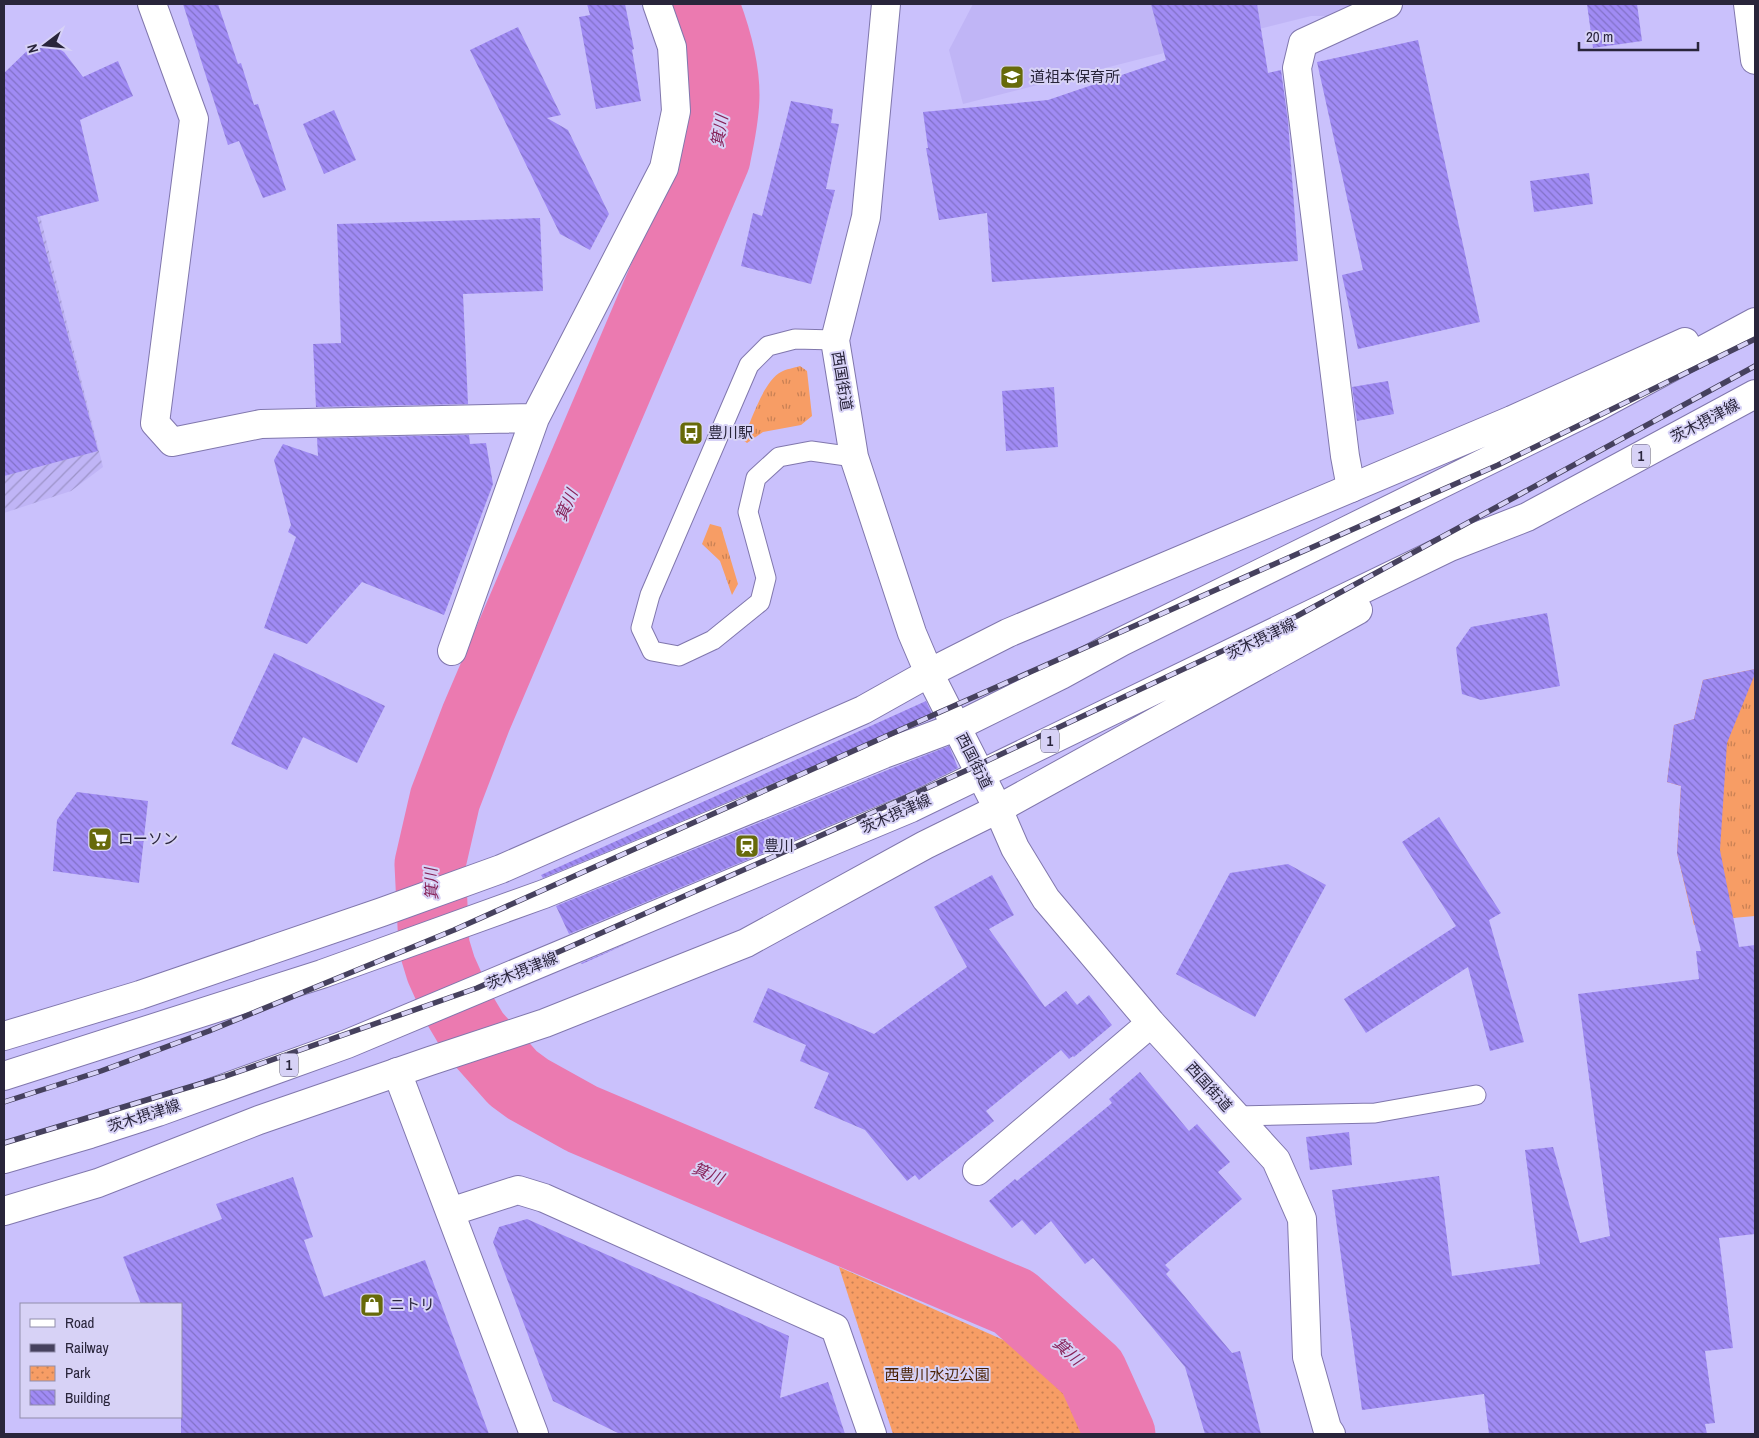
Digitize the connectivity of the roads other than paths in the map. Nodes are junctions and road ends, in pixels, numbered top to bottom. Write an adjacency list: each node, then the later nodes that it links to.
1 (152, 4): 11 (main road)
2 (657, 4): 11 (main road)
3 (886, 4): 9 (main road, 西国街道)
4 (1388, 4): 13 (main road)
5 (1748, 4): 6 (main road)
6 (1755, 60)
7 (1755, 310): 13 (main road)
8 (1755, 322): 17 (main road)
9 (836, 340): 12 (main road, 西国街道); 12 (lane)
10 (1755, 394): 14 (main road, 茨木摂津線 / 1)
11 (535, 418): 15 (main road)
12 (854, 457): 16 (main road, 西国街道)
13 (1350, 488): 16 (main road)
14 (1527, 517): 18 (main road, 茨木摂津線 / 1); 19 (main road, 1)
15 (452, 651)
16 (929, 673): 17 (main road, 西国街道); 21 (main road)
17 (956, 727): 18 (main road, 西国街道); 23 (main road)
18 (981, 774): 19 (main road, 西国街道); 26 (main road, 茨木摂津線 / 1)
19 (998, 809): 20 (main road, 西国街道); 22 (main road, 1)
20 (1151, 1023): 25 (main road, 西国街道); 27 (main road)
21 (4, 1036)
22 (397, 1072): 28 (main road, 1); 29 (main road)
23 (4, 1076)
24 (1476, 1095): 25 (lane)
25 (1236, 1116): 32 (main road, 西国街道)
26 (4, 1158)
27 (977, 1171)
28 (4, 1211)
29 (450, 1212): 30 (main road); 31 (main road)
30 (534, 1434)
31 (872, 1434)
32 (1331, 1434)

